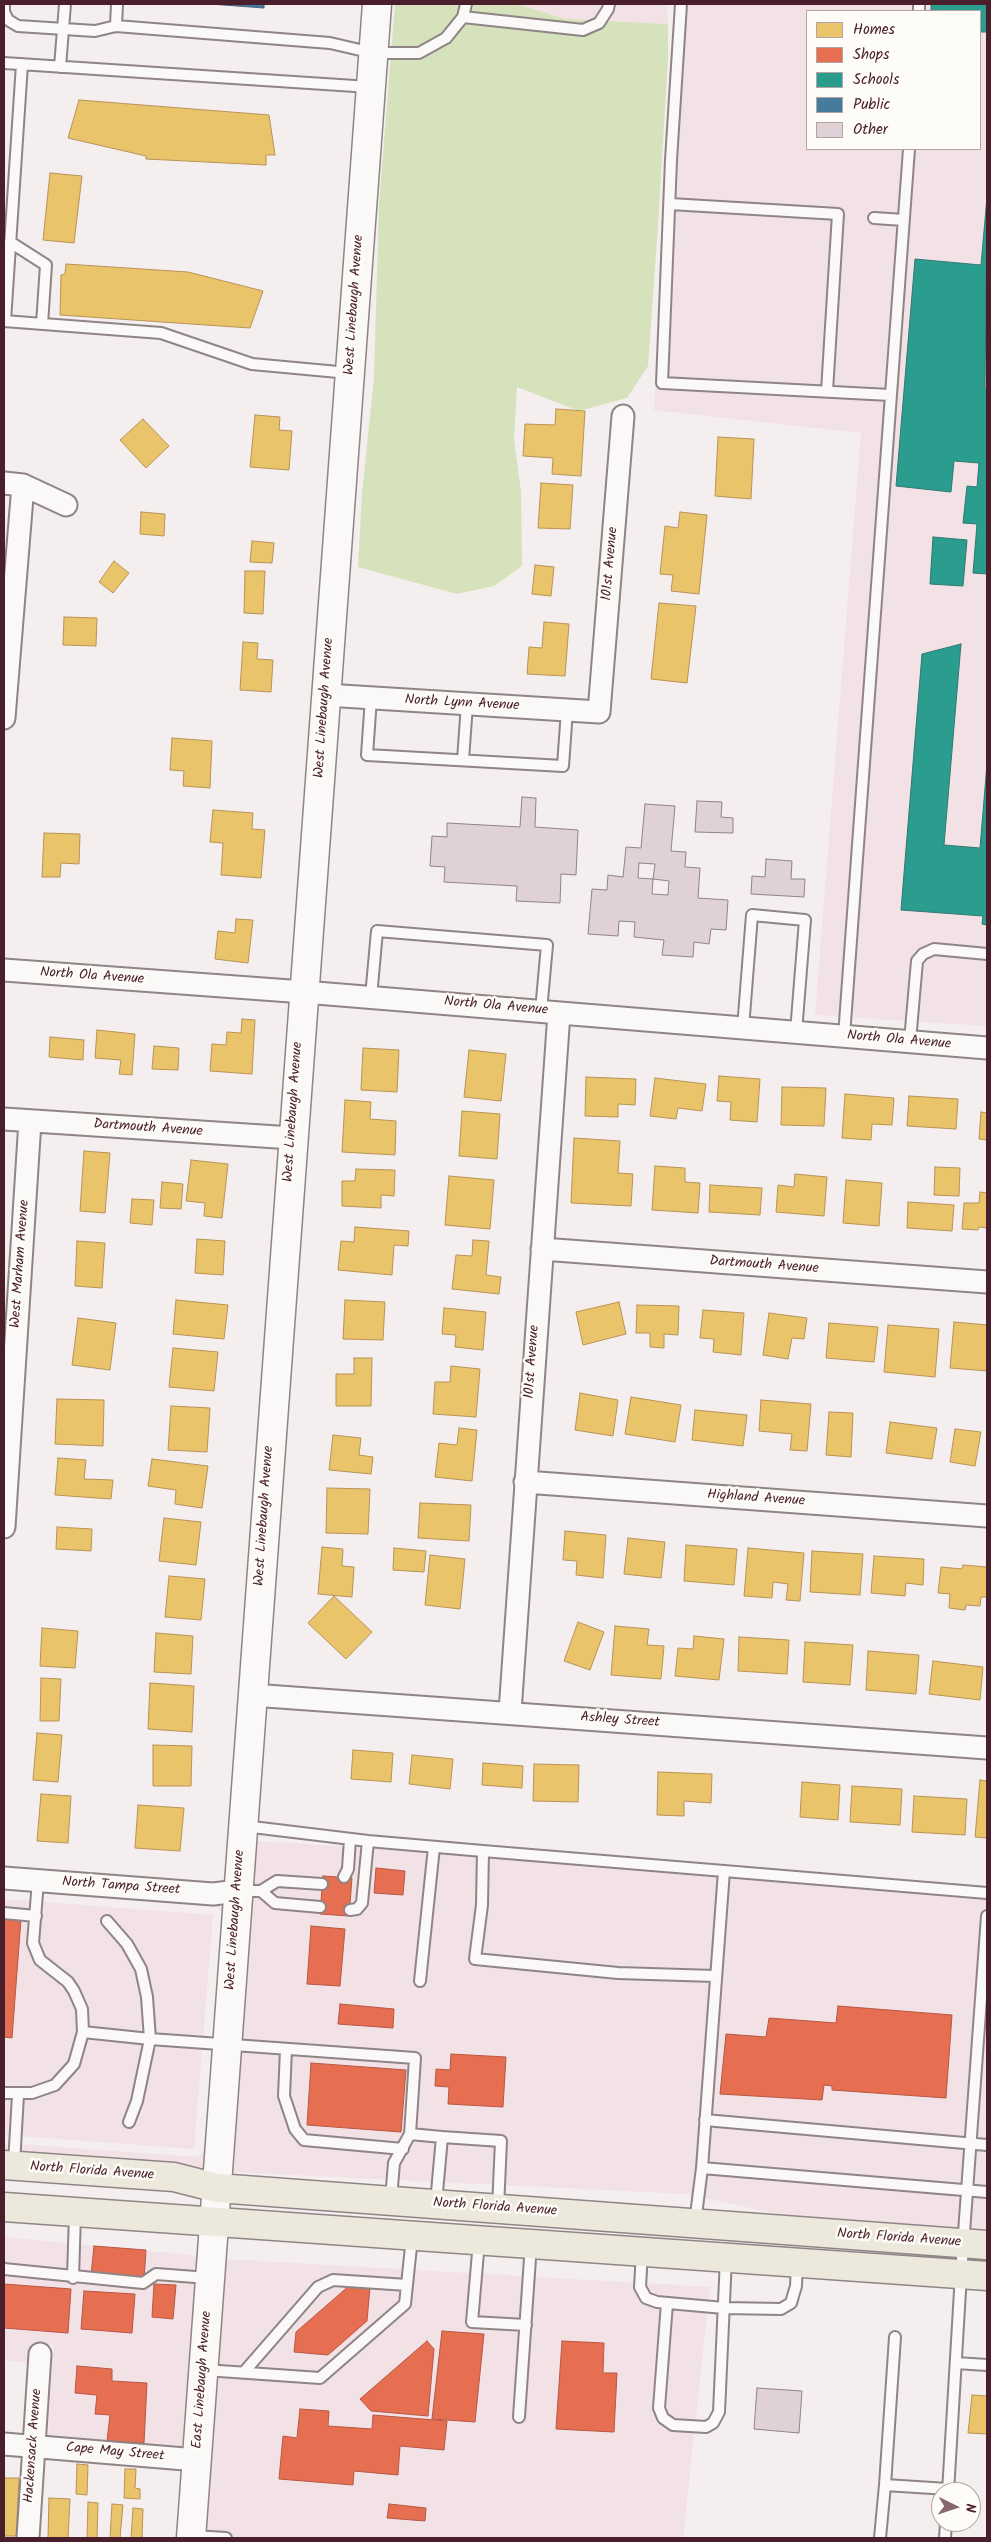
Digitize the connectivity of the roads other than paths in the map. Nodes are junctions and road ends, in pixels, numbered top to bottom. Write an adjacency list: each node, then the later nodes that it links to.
1 (4, 4): 10 (lane)
2 (65, 4): 10 (lane)
3 (117, 4): 9 (lane)
4 (377, 4): 11 (street, West Linebaugh Avenue)
5 (466, 4): 8 (lane)
6 (609, 4): 8 (lane)
7 (681, 4): 17 (lane)
8 (463, 17): 11 (lane)
9 (116, 26): 10 (lane); 11 (lane)
10 (63, 29): 14 (lane)
11 (373, 53): 15 (street, West Linebaugh Avenue)
12 (4, 63): 13 (lane)
13 (22, 64): 14 (lane); 20 (lane)
14 (60, 67): 15 (lane)
15 (371, 88): 23 (street, West Linebaugh Avenue)
16 (909, 150): 19 (lane)
17 (670, 204): 24 (lane); 24 (lane)
18 (874, 218): 19 (lane)
19 (904, 220): 25 (lane)
20 (10, 242): 21 (lane); 22 (lane)
21 (4, 321): 22 (lane)
22 (42, 324): 23 (lane)
23 (350, 373): 29 (street, West Linebaugh Avenue)
24 (827, 391): 25 (lane)
25 (890, 395): 43 (lane)
26 (623, 416): 33 (street, 101st Avenue)
27 (14, 484): 28 (street); 34 (street)
28 (66, 505)
29 (326, 695): 30 (street, North Lynn Avenue); 38 (street, West Linebaugh Avenue)
30 (372, 698): 31 (street, North Lynn Avenue); 35 (lane)
31 (467, 704): 32 (street, North Lynn Avenue); 35 (lane)
32 (567, 710): 33 (street, North Lynn Avenue); 35 (lane)
33 (599, 712)
34 (4, 718)
35 (463, 760)
36 (987, 954): 44 (lane)
37 (4, 970): 38 (street, North Ola Avenue)
38 (304, 992): 39 (street, North Ola Avenue); 48 (street, West Linebaugh Avenue)
39 (371, 997): 40 (street, North Ola Avenue); 40 (lane)
40 (550, 1012): 41 (street, North Ola Avenue); 49 (street, 101st Avenue)
41 (743, 1028): 42 (street, North Ola Avenue); 42 (lane)
42 (796, 1032): 43 (street, North Ola Avenue)
43 (844, 1036): 44 (street, North Ola Avenue)
44 (910, 1042): 45 (street, North Ola Avenue)
45 (987, 1048)
46 (4, 1119): 47 (street, Dartmouth Avenue)
47 (30, 1121): 48 (street, Dartmouth Avenue); 51 (street, West Marham Avenue)
48 (292, 1138): 55 (street, West Linebaugh Avenue)
49 (542, 1249): 50 (street, Dartmouth Avenue); 52 (street, 101st Avenue)
50 (987, 1282)
51 (9, 1370): 54 (street, West Marham Avenue)
52 (525, 1482): 53 (street, Highland Avenue); 56 (street, 101st Avenue)
53 (987, 1516)
54 (4, 1527)
55 (252, 1695): 56 (street, Ashley Street); 58 (street, West Linebaugh Avenue)
56 (510, 1712): 57 (street, Ashley Street)
57 (987, 1748)
58 (243, 1826): 59 (lane); 68 (street, West Linebaugh Avenue)
59 (350, 1838): 60 (lane); 65 (lane)
60 (368, 1841): 61 (lane); 71 (lane)
61 (434, 1847): 62 (lane); 77 (lane)
62 (483, 1851): 63 (lane); 76 (lane)
63 (724, 1871): 69 (lane); 76 (lane)
64 (4, 1878): 66 (street, North Tampa Street)
65 (344, 1878)
66 (38, 1881): 68 (street, North Tampa Street); 73 (lane)
67 (322, 1884): 68 (lane)
68 (250, 1891): 70 (lane); 80 (street, West Linebaugh Avenue)
69 (987, 1893)
70 (320, 1908)
71 (350, 1910)
72 (4, 1914): 73 (lane)
73 (36, 1916): 78 (lane)
74 (987, 1916): 88 (lane)
75 (107, 1921): 79 (lane)
76 (715, 1976): 84 (lane)
77 (420, 1981)
78 (83, 2032): 79 (lane); 83 (lane)
79 (150, 2039): 80 (lane); 85 (lane)
80 (227, 2044): 81 (lane); 93 (street, West Linebaugh Avenue)
81 (286, 2049): 86 (lane); 90 (lane)
82 (4, 2093): 83 (lane)
83 (18, 2095): 91 (lane)
84 (705, 2120): 88 (lane); 92 (lane)
85 (129, 2122)
86 (410, 2134): 87 (lane); 90 (lane)
87 (442, 2137): 97 (lane); 99 (lane)
88 (970, 2144): 89 (lane); 94 (lane)
89 (987, 2145)
90 (403, 2149): 96 (lane)
91 (9, 2166): 93 (main road, North Florida Avenue)
92 (702, 2168): 94 (lane); 103 (lane)
93 (217, 2188): 96 (main road, North Florida Avenue); 101 (street, West Linebaugh Avenue)
94 (967, 2191): 95 (lane); 107 (lane)
95 (987, 2192)
96 (391, 2201): 97 (main road, North Florida Avenue)
97 (436, 2204): 99 (main road, North Florida Avenue)
98 (4, 2207): 100 (main road)
99 (498, 2209): 102 (main road, North Florida Avenue)
100 (75, 2212): 101 (main road); 113 (lane)
101 (215, 2221): 104 (main road); 114 (street, East Linebaugh Avenue)
102 (667, 2221): 103 (main road, North Florida Avenue); 108 (main road)
103 (695, 2223): 107 (main road, North Florida Avenue)
104 (412, 2235): 105 (main road); 115 (lane)
105 (479, 2240): 106 (main road); 118 (lane)
106 (531, 2244): 108 (main road); 118 (lane)
107 (975, 2244): 112 (lane)
108 (654, 2252): 109 (main road); 116 (lane)
109 (726, 2258): 110 (main road); 117 (lane)
110 (797, 2263): 112 (main road); 117 (lane)
111 (4, 2269): 113 (lane)
112 (974, 2275): 121 (lane)
113 (73, 2278): 114 (lane)
114 (211, 2279): 123 (street, East Linebaugh Avenue)
115 (407, 2285): 124 (lane); 124 (lane)
116 (667, 2303): 117 (lane); 117 (lane)
117 (724, 2308)
118 (526, 2325): 125 (lane)
119 (895, 2337): 130 (lane)
120 (40, 2354): 127 (street, Hackensack Avenue)
121 (956, 2363): 122 (lane); 129 (lane)
122 (987, 2365)
123 (204, 2370): 124 (lane); 128 (street, East Linebaugh Avenue)
124 (244, 2372)
125 (520, 2417)
126 (4, 2444): 127 (street, Cape May Street)
127 (34, 2447): 128 (street, Cape May Street); 133 (street, Hackensack Avenue)
128 (197, 2460): 132 (street, East Linebaugh Avenue)
129 (949, 2482)
130 (885, 2485): 131 (lane); 135 (lane)
131 (931, 2489)
132 (191, 2537): 134 (lane)
133 (28, 2538)
134 (226, 2538)
135 (880, 2538)

